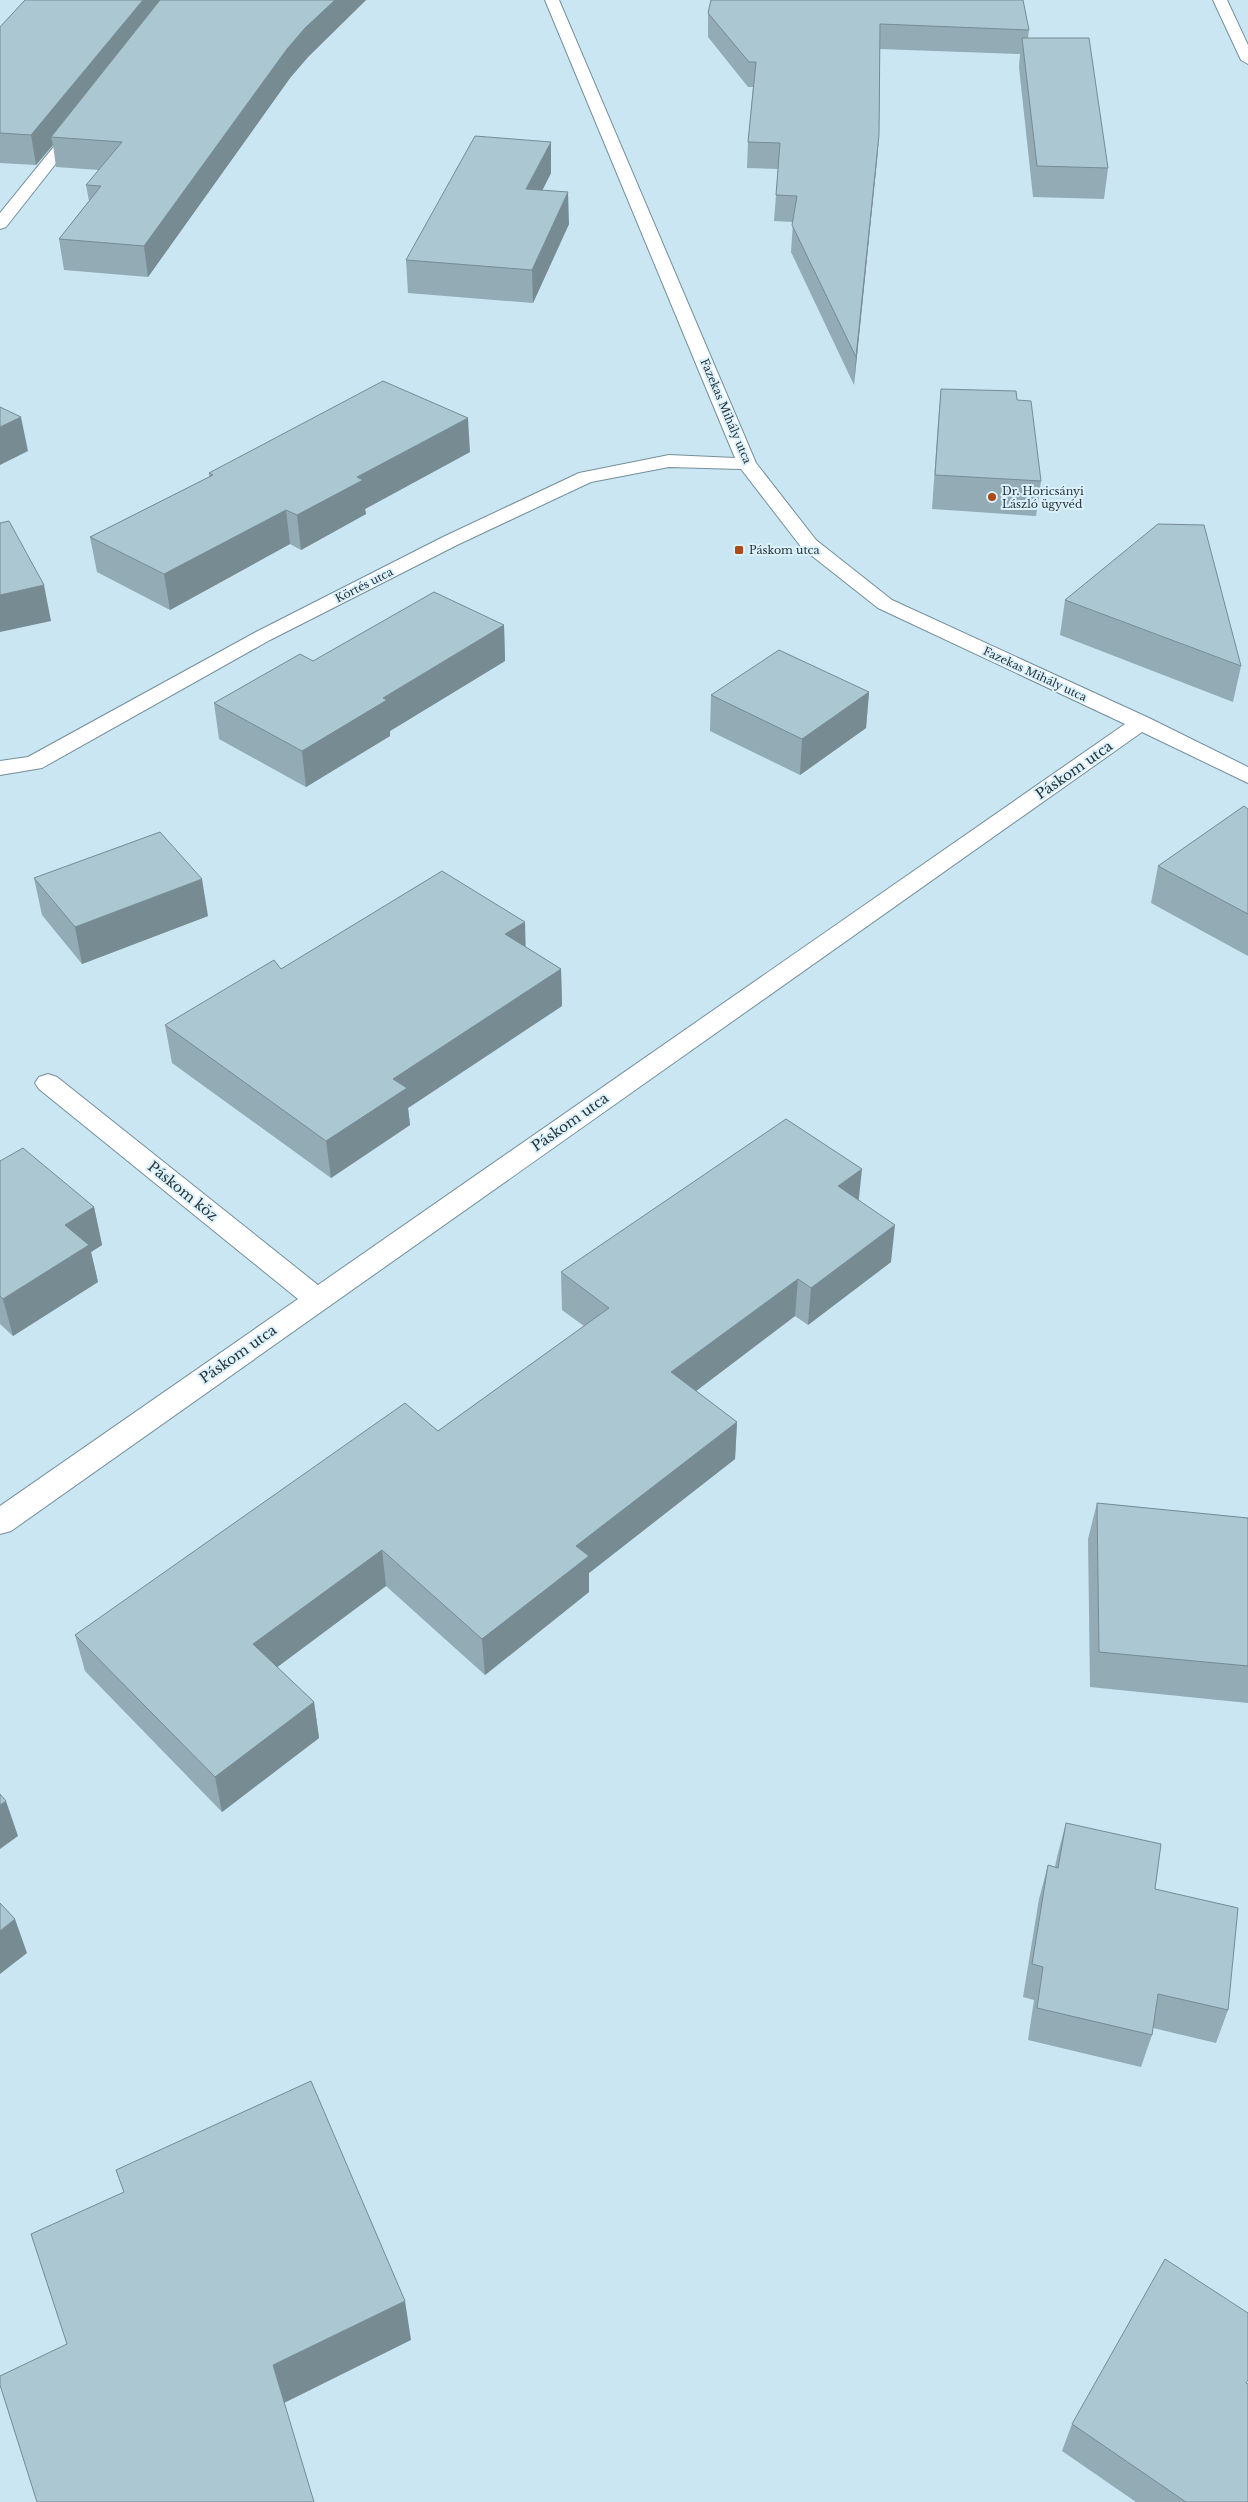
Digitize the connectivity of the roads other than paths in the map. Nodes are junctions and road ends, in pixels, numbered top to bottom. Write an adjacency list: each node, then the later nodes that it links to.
1 (552, 0): 6 (street, Fazekas Mihály utca)
2 (1220, 0): 3 (street)
3 (1248, 60)
4 (86, 116): 5 (street)
5 (0, 224)
6 (747, 464): 7 (street, Fazekas Mihály utca); 8 (street, Körtés utca)
7 (1141, 723): 9 (street, Fazekas Mihály utca); 11 (street, Páskom utca)
8 (0, 768)
9 (1248, 776)
10 (48, 1083): 11 (street, Páskom köz)
11 (317, 1299): 12 (street, Páskom utca)
12 (0, 1522)

